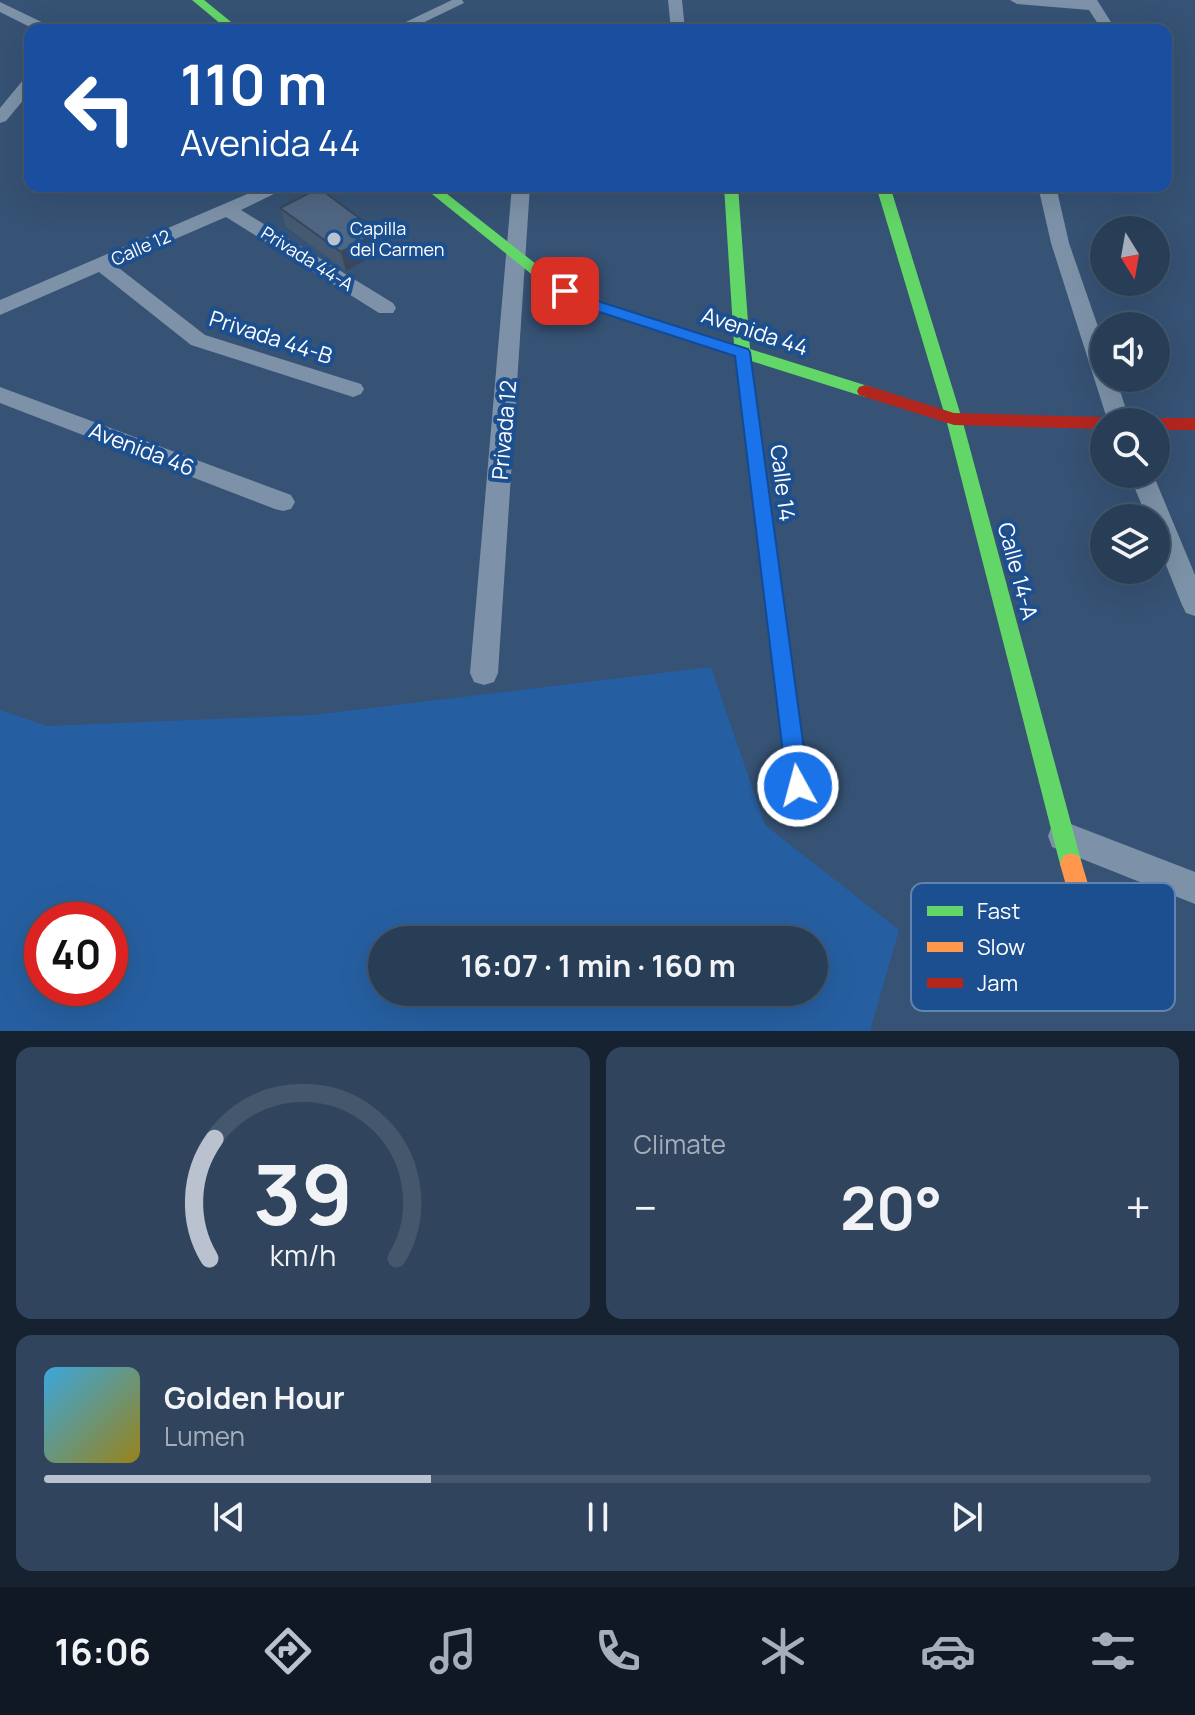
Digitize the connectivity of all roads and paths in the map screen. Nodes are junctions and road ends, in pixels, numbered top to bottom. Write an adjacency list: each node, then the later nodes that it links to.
1 (197, 0): 8 (street)
2 (675, 0): 10 (street)
3 (1017, 0): 5 (street)
4 (457, 3): 9 (street)
5 (1091, 3): 11 (street)
6 (0, 6): 7 (street)
7 (35, 24)
8 (227, 24)
9 (410, 24)
10 (677, 24)
11 (1105, 24)
12 (24, 89): 13 (street)
13 (0, 118)
14 (268, 192): 20 (street, Calle 12)
15 (437, 192): 21 (street, Avenida 44)
16 (521, 192): 21 (street, Privada 12)
17 (731, 192): 26 (street, Calle 14)
18 (885, 192): 29 (street, Calle 14-A)
19 (1048, 192): 25 (street)
20 (228, 210): 22 (street, Calle 12); 24 (street, Privada 44-A)
21 (518, 255): 26 (street, Avenida 44); 36 (street, Privada 12)
22 (102, 265): 23 (street, Calle 12); 27 (street, Privada 44-B)
23 (0, 308)
24 (386, 308)
25 (1090, 334)
26 (742, 352): 29 (street, Avenida 44); 37 (street, Calle 14)
27 (353, 389)
28 (0, 395): 34 (street, Avenida 46)
29 (954, 419): 30 (street, Avenida 44); 38 (street, Calle 14-A)
30 (1090, 423)
31 (1170, 424): 32 (street)
32 (1195, 424)
33 (1147, 488): 35 (street)
34 (283, 502)
35 (1195, 605)
36 (484, 673)
37 (798, 786)
38 (1063, 836): 39 (street, Calle 14-A); 40 (street)
39 (1077, 883)
40 (1195, 888)

